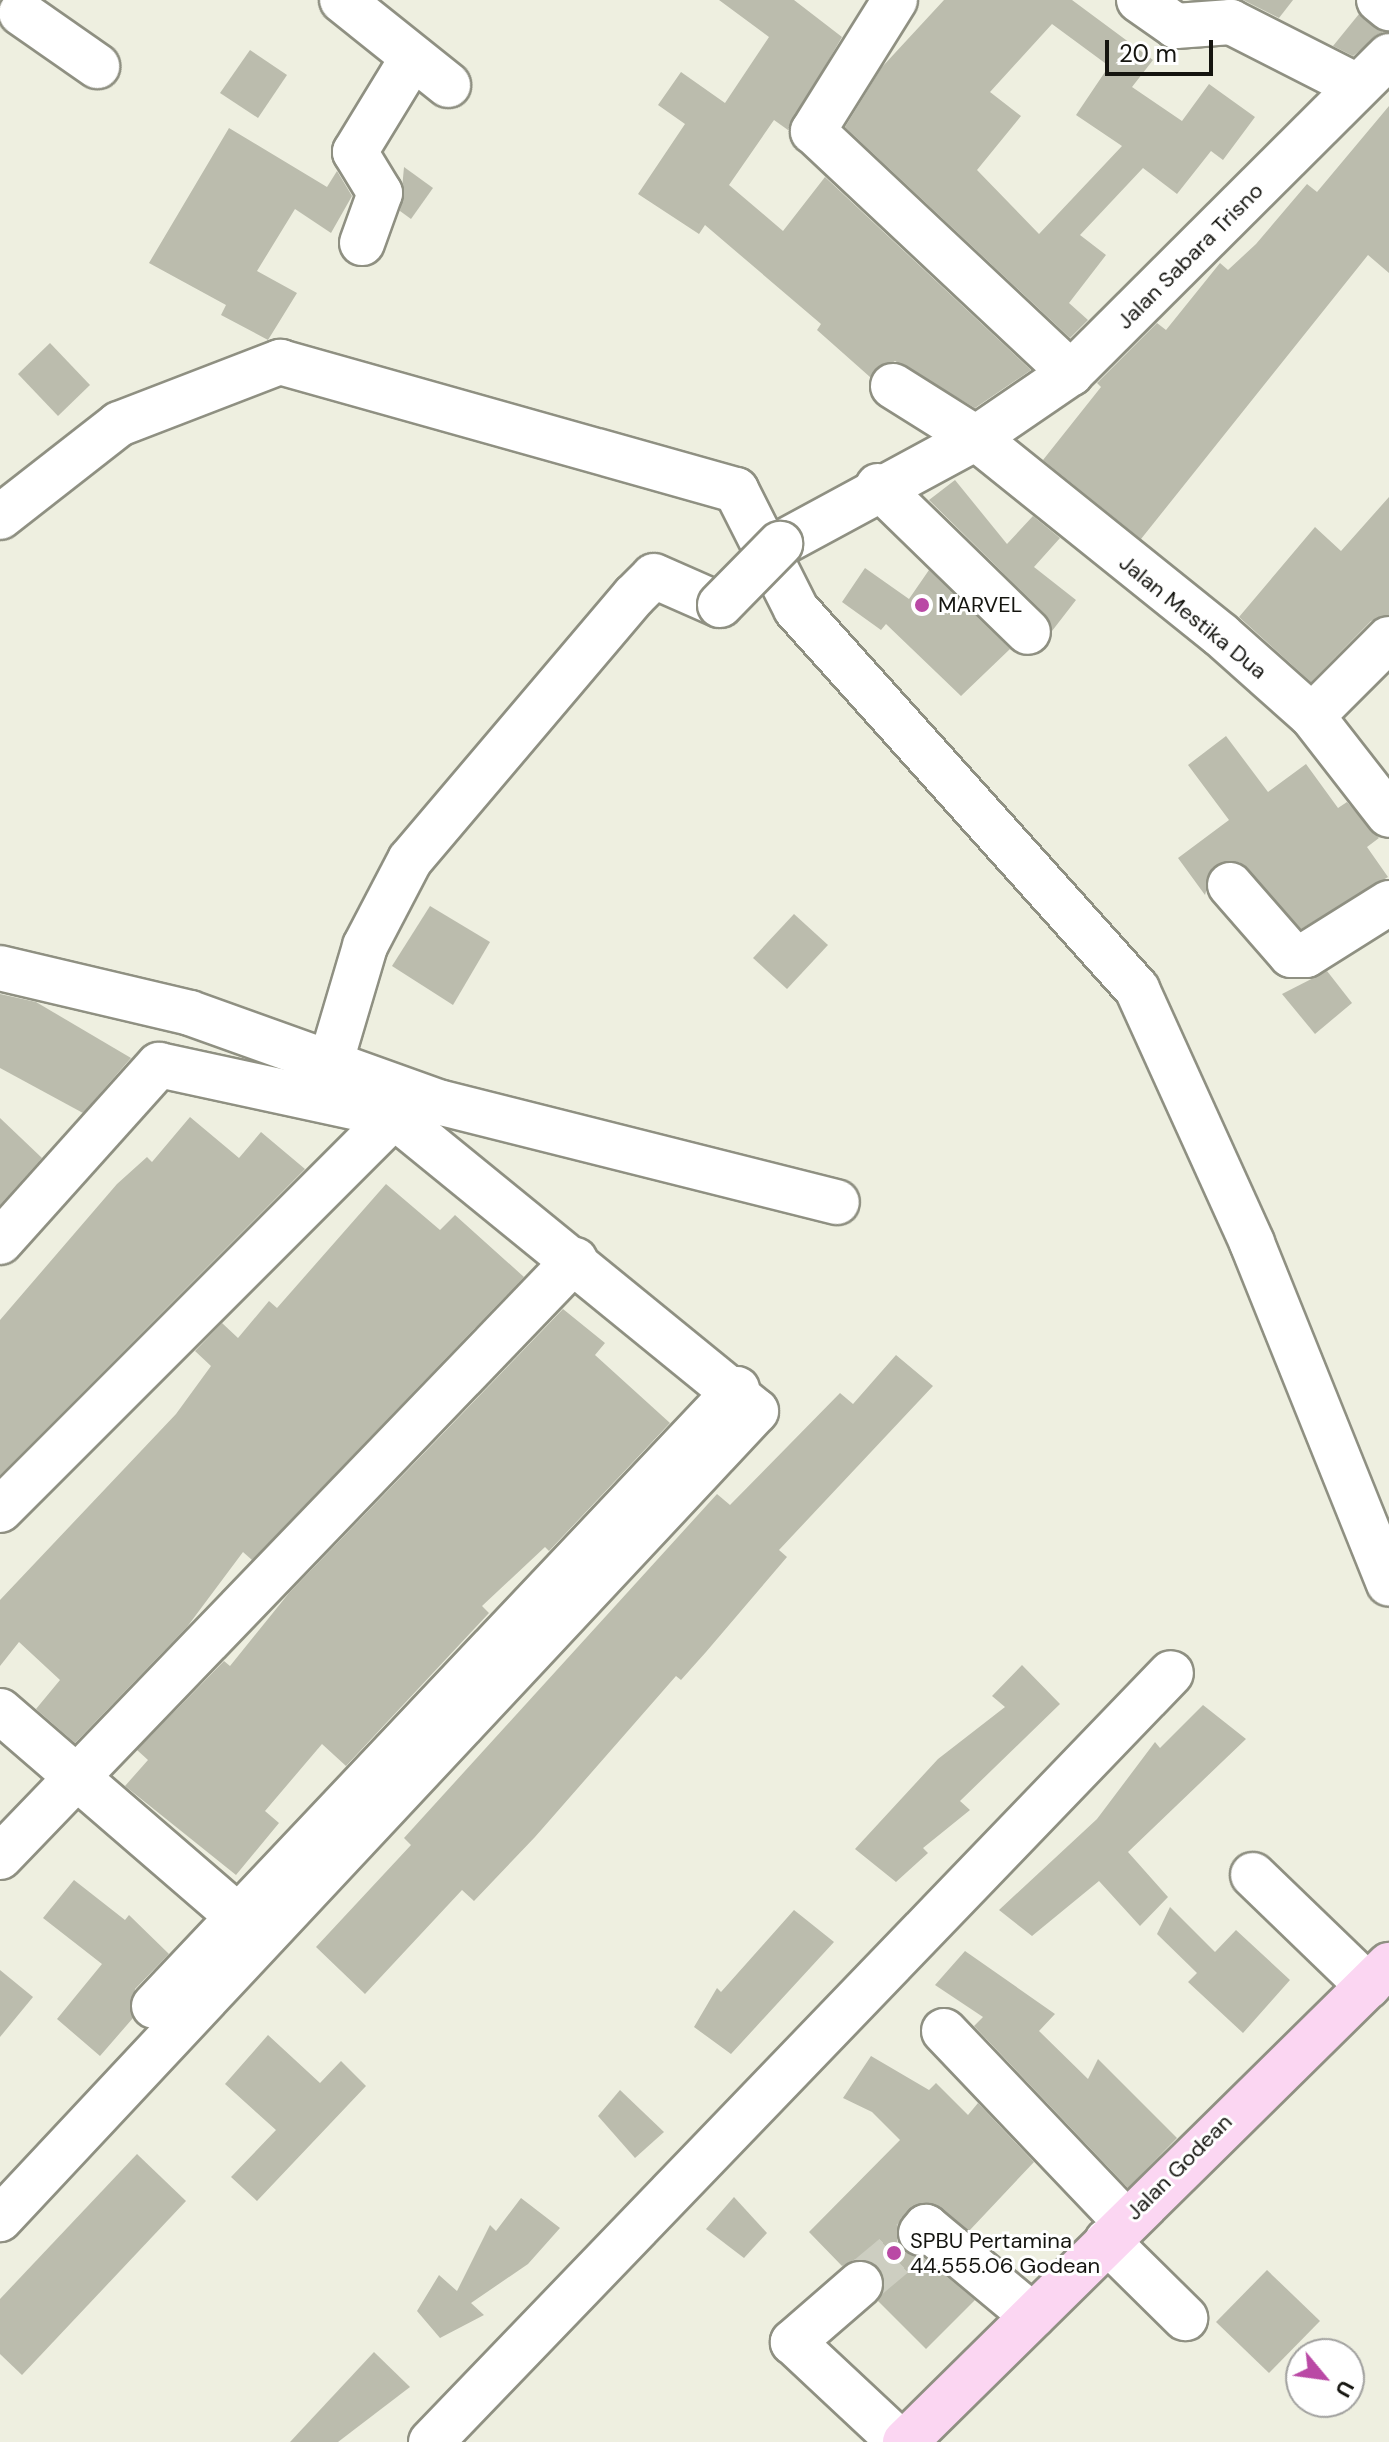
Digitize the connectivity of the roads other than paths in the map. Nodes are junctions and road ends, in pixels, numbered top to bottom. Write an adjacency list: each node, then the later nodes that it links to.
1 (342, 0): 8 (street)
2 (895, 0): 13 (street)
3 (1139, 0): 11 (street)
4 (1379, 0): 5 (street)
5 (1389, 8)
6 (18, 15): 9 (street)
7 (1389, 56): 11 (street, Jalan Sabara Trisno)
8 (413, 57): 10 (street); 12 (street)
9 (97, 66)
10 (448, 85)
11 (1357, 86): 13 (street, Jalan Sabara Trisno)
12 (362, 243)
13 (1071, 373): 15 (street, Jalan Sabara Trisno)
14 (893, 386): 15 (street, Jalan Mestika Dua)
15 (976, 438): 16 (street, Jalan Sabara Trisno); 20 (street, Jalan Mestika Dua)
16 (878, 486): 18 (street); 25 (street, Jalan Sabara Trisno, bridge)
17 (0, 517): 31 (street)
18 (1028, 632)
19 (1389, 639): 20 (street)
20 (1312, 716): 21 (street, Jalan Mestika Dua)
21 (1389, 815)
22 (1230, 885): 23 (street)
23 (1389, 903)
24 (0, 968): 25 (street)
25 (331, 1061): 27 (street)
26 (394, 1116): 28 (street); 29 (street); 30 (street)
27 (837, 1202)
28 (0, 1242)
29 (575, 1260): 34 (street); 37 (street)
30 (0, 1510)
31 (1389, 1583)
32 (1171, 1673): 47 (street)
33 (0, 1711): 34 (street)
34 (76, 1777): 35 (street); 37 (street)
35 (0, 1857)
36 (1253, 1875): 38 (street)
37 (250, 1926): 40 (street); 41 (street)
38 (1378, 1975): 42 (main road, Jalan Godean)
39 (944, 2031): 42 (street)
40 (0, 2173)
41 (0, 2219)
42 (1116, 2231): 45 (main road, Jalan Godean); 46 (street)
43 (921, 2233): 45 (street)
44 (860, 2284): 48 (street)
45 (1033, 2316): 48 (main road, Jalan Godean)
46 (1185, 2318)
47 (431, 2442)
48 (903, 2442)

